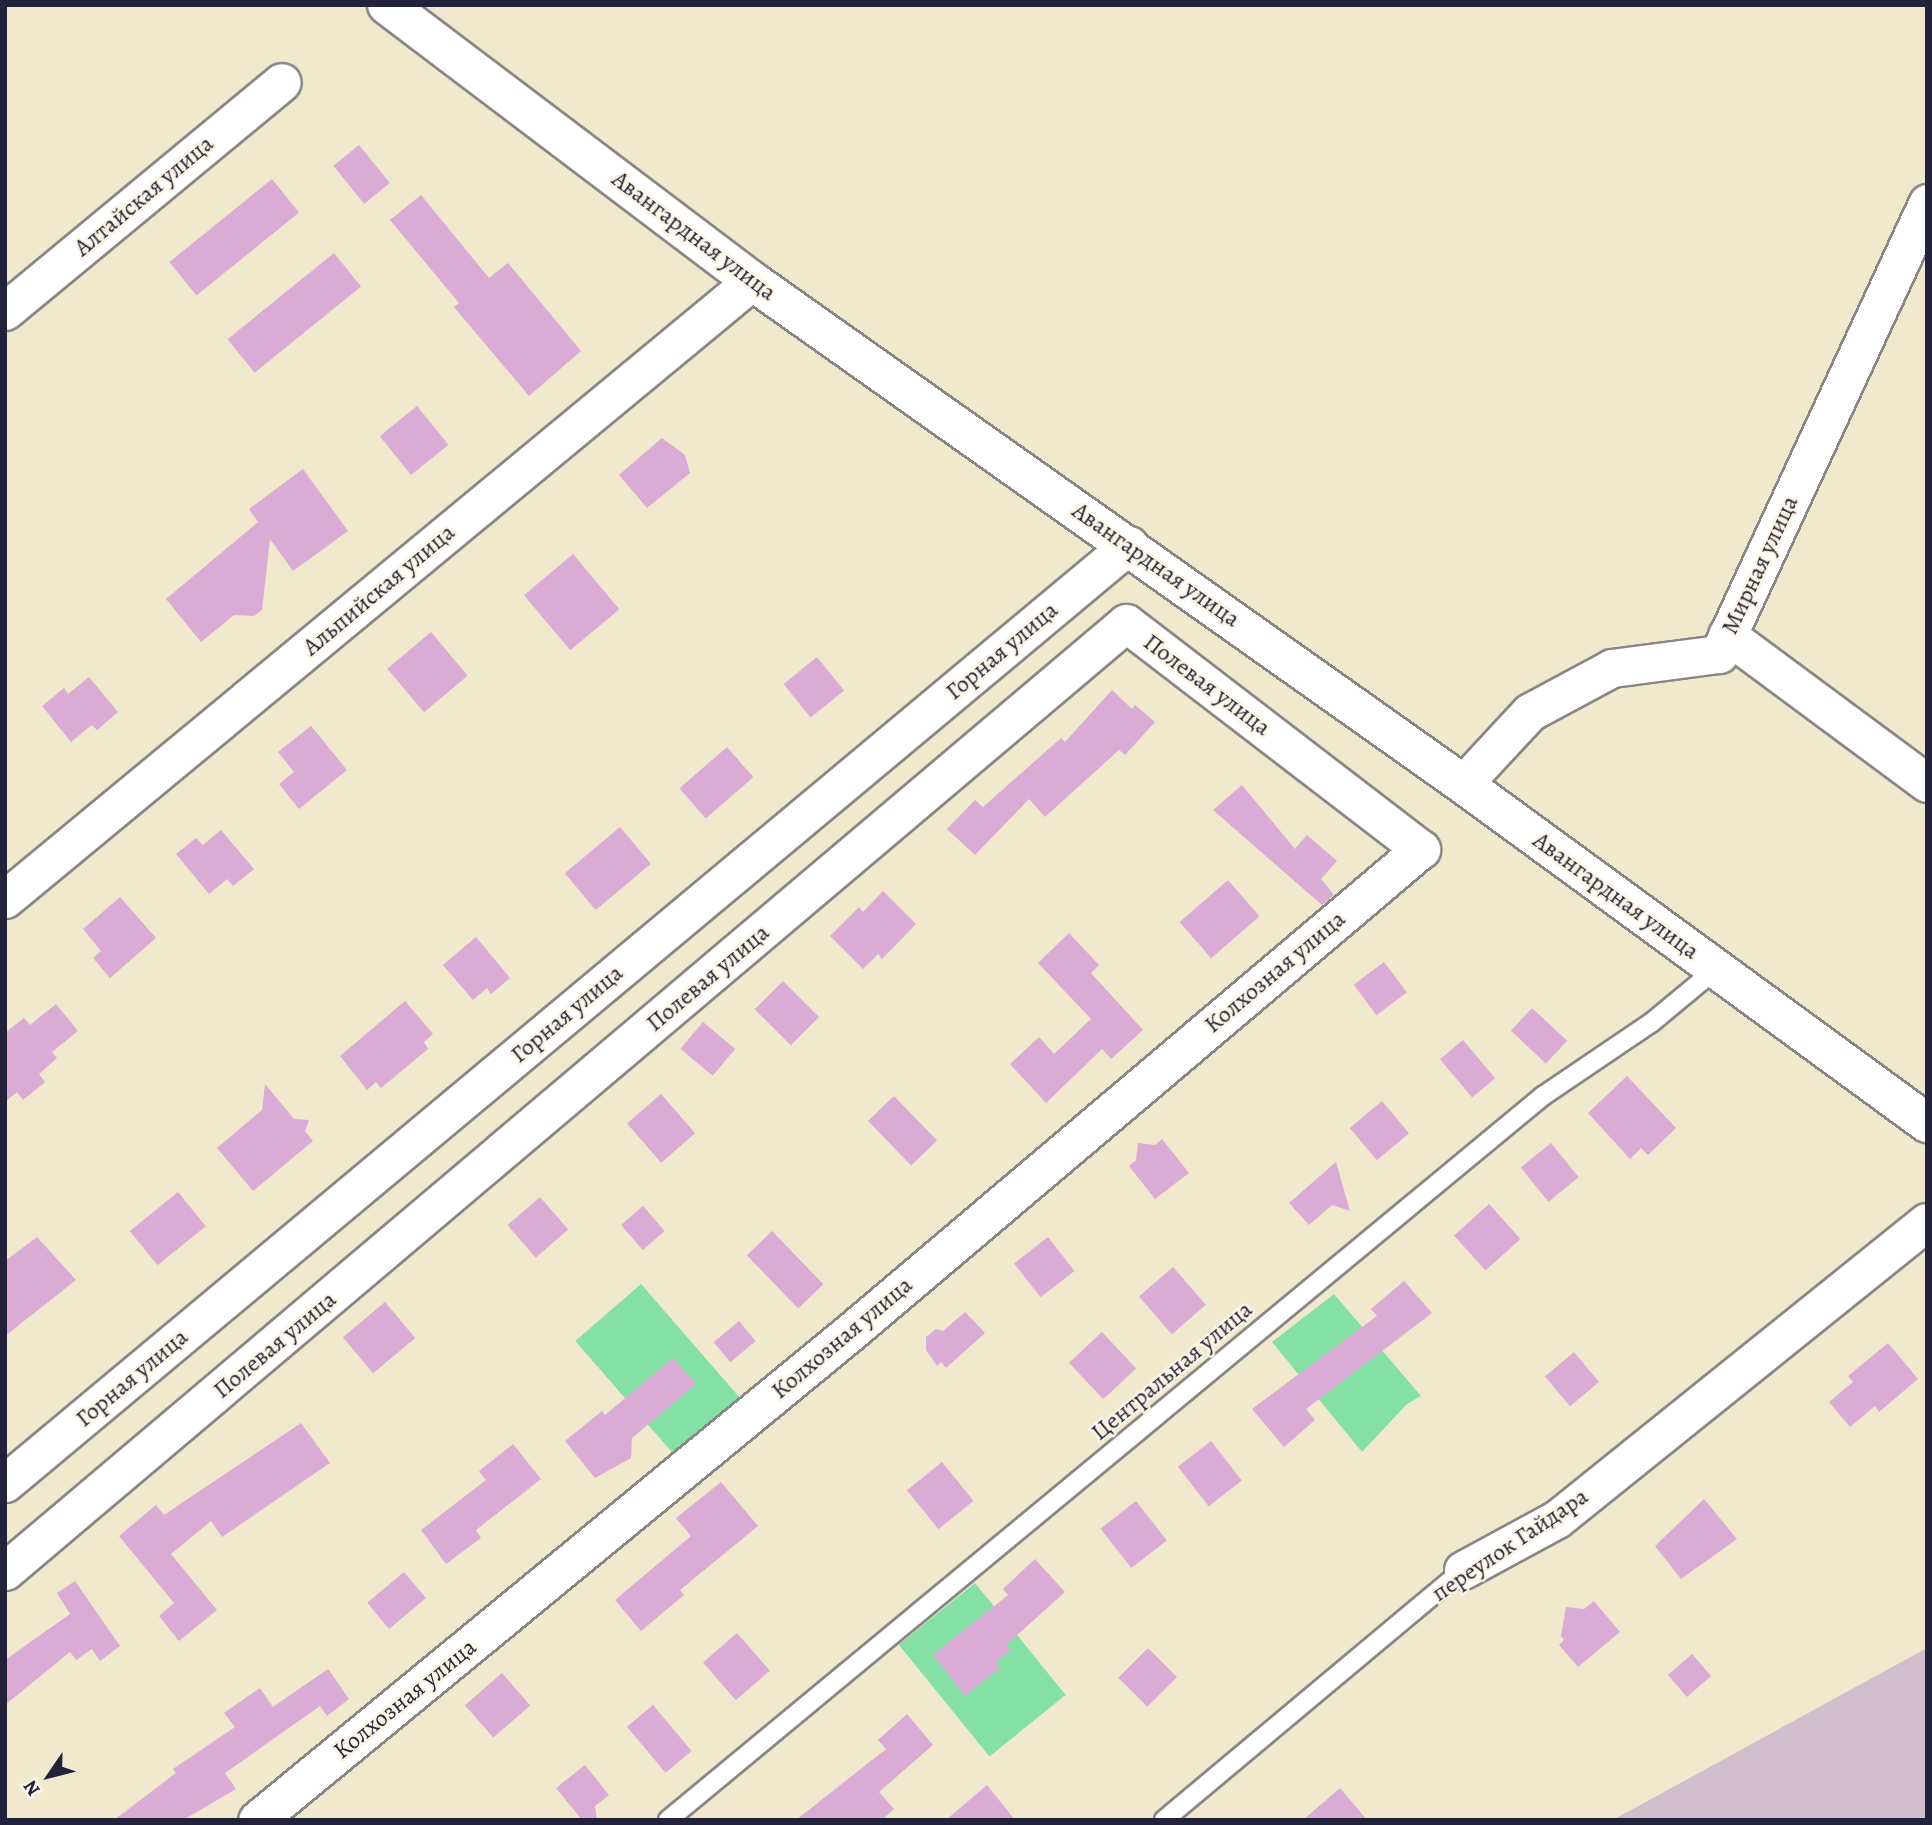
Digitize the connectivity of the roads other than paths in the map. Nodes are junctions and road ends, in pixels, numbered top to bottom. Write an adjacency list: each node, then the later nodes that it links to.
1 (387, 5): 4 (main road, Авангардная улица)
2 (282, 82): 5 (street, Алтайская улица)
3 (1927, 203): 7 (street, Мирная улица)
4 (752, 281): 6 (main road, Авангардная улица); 11 (street, Альпийская улица)
5 (5, 311)
6 (1129, 545): 9 (main road, Авангардная улица); 15 (street, Горная улица)
7 (1727, 635): 8 (street); 9 (street, Мирная улица)
8 (1927, 783)
9 (1463, 784): 12 (main road, Авангардная улица)
10 (1421, 849): 17 (street, Полевая улица); 18 (street, Колхозная улица)
11 (5, 900)
12 (1716, 970): 13 (main road, Авангардная улица); 19 (lane, Центральная улица)
13 (1927, 1123)
14 (1927, 1222): 16 (street, переулок Гайдара)
15 (5, 1483)
16 (1463, 1570): 20 (lane, переулок Гайдара)
17 (5, 1572)
18 (257, 1820)
19 (668, 1820)
20 (1164, 1820)

